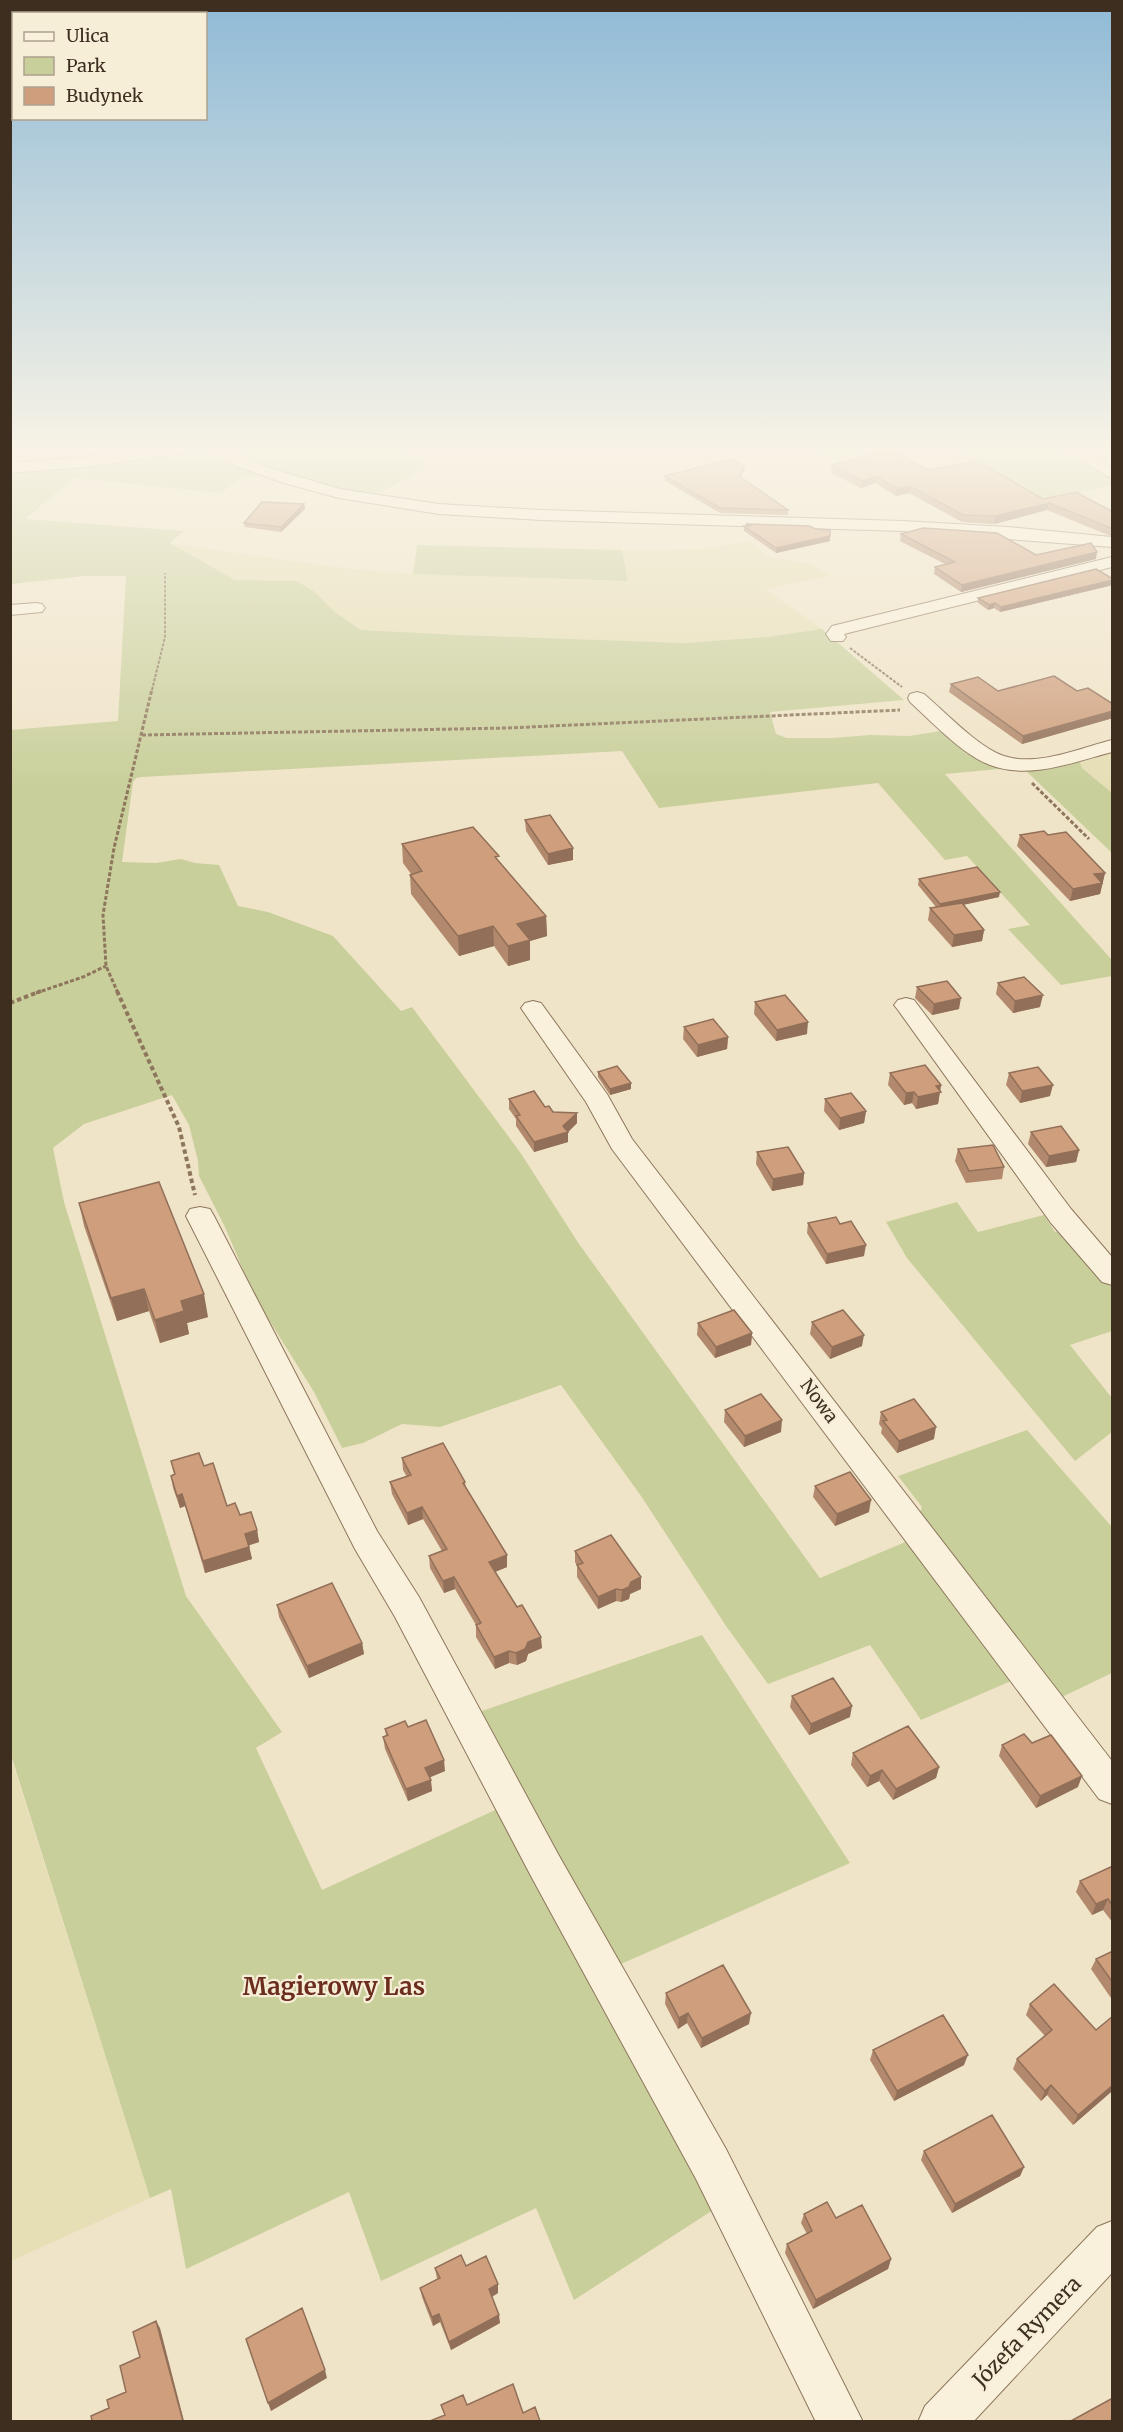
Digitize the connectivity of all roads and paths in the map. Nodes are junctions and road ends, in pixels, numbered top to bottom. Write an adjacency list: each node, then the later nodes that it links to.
1 (1113, 562): 5 (street)
2 (165, 573): 7 (path)
3 (36, 609): 4 (street)
4 (10, 610)
5 (837, 637): 6 (path)
6 (920, 701): 7 (path); 9 (street)
7 (142, 735): 11 (path)
8 (1113, 746): 9 (street)
9 (1014, 765): 10 (path)
10 (1089, 839)
11 (106, 966): 12 (path); 15 (path)
12 (10, 1003)
13 (906, 1005): 16 (street)
14 (533, 1008): 17 (street, Nowa)
15 (200, 1216): 19 (street)
16 (1113, 1275)
17 (1113, 1788)
18 (1113, 2242): 20 (street, Józefa Rymera)
19 (840, 2421)
20 (942, 2421)

